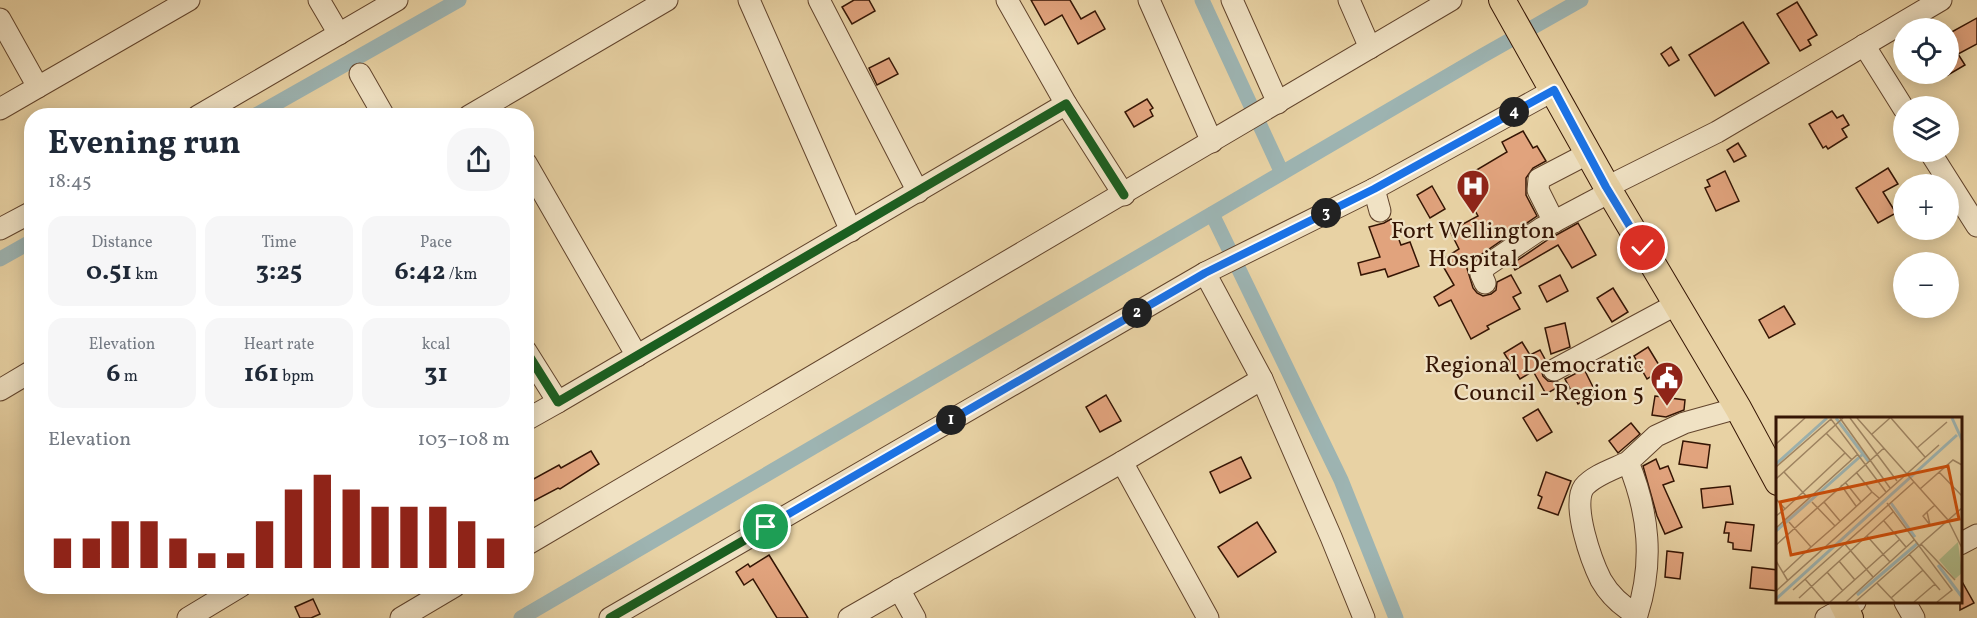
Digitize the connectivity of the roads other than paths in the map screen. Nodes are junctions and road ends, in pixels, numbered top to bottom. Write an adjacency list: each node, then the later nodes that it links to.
1 (189, 0): 19 (street)
2 (319, 0): 15 (street)
3 (397, 0): 15 (street)
4 (667, 0): 26 (street)
5 (749, 0): 41 (street)
6 (819, 0): 34 (street)
7 (1007, 0): 23 (street)
8 (1149, 0): 28 (street)
9 (1232, 0): 22 (street)
10 (1349, 0): 17 (street)
11 (1452, 0): 17 (street)
12 (1503, 0): 20 (main road)
13 (1941, 0): 16 (street)
14 (0, 19): 19 (street)
15 (339, 34): 24 (street)
16 (1864, 45): 21 (street); 33 (street)
17 (1370, 48): 22 (street)
18 (360, 74): 25 (street)
19 (38, 87): 27 (street)
20 (1554, 90): 29 (main road); 32 (street)
21 (1896, 96)
22 (1278, 103): 28 (street)
23 (1066, 104): 34 (street); 35 (street)
24 (212, 108)
25 (379, 108)
26 (497, 108)
27 (0, 109)
28 (1212, 142): 35 (street)
29 (1589, 153): 33 (main road); 38 (street)
30 (1936, 162): 39 (street)
31 (534, 178): 45 (street)
32 (1374, 189): 36 (street); 42 (street)
33 (1608, 189): 38 (street); 44 (main road)
34 (918, 192): 41 (street)
35 (1124, 195): 58 (street)
36 (1380, 211)
37 (24, 216): 40 (street)
38 (1554, 222): 43 (street)
39 (1977, 226)
40 (0, 229)
41 (850, 231): 45 (street)
42 (1205, 273): 49 (street); 64 (street)
43 (1485, 283)
44 (1677, 304): 47 (street); 52 (main road)
45 (636, 356): 51 (street)
46 (534, 364): 51 (street)
47 (1554, 370)
48 (24, 376): 50 (street)
49 (1262, 379): 54 (street); 70 (street)
50 (0, 390)
51 (558, 402): 53 (street)
52 (1738, 408): 55 (street); 56 (main road)
53 (534, 416)
54 (1122, 462): 60 (street); 69 (street)
55 (1628, 462): 55 (street)
56 (1776, 478)
57 (1977, 535): 59 (street)
58 (534, 540)
59 (1962, 543)
60 (899, 589): 67 (street); 68 (street)
61 (228, 594): 65 (street)
62 (441, 594): 66 (street)
63 (1906, 603): 71 (street)
64 (618, 616)
65 (188, 618)
66 (400, 618)
67 (849, 618)
68 (915, 618)
69 (1208, 618)
70 (1364, 618)
71 (1914, 618)

